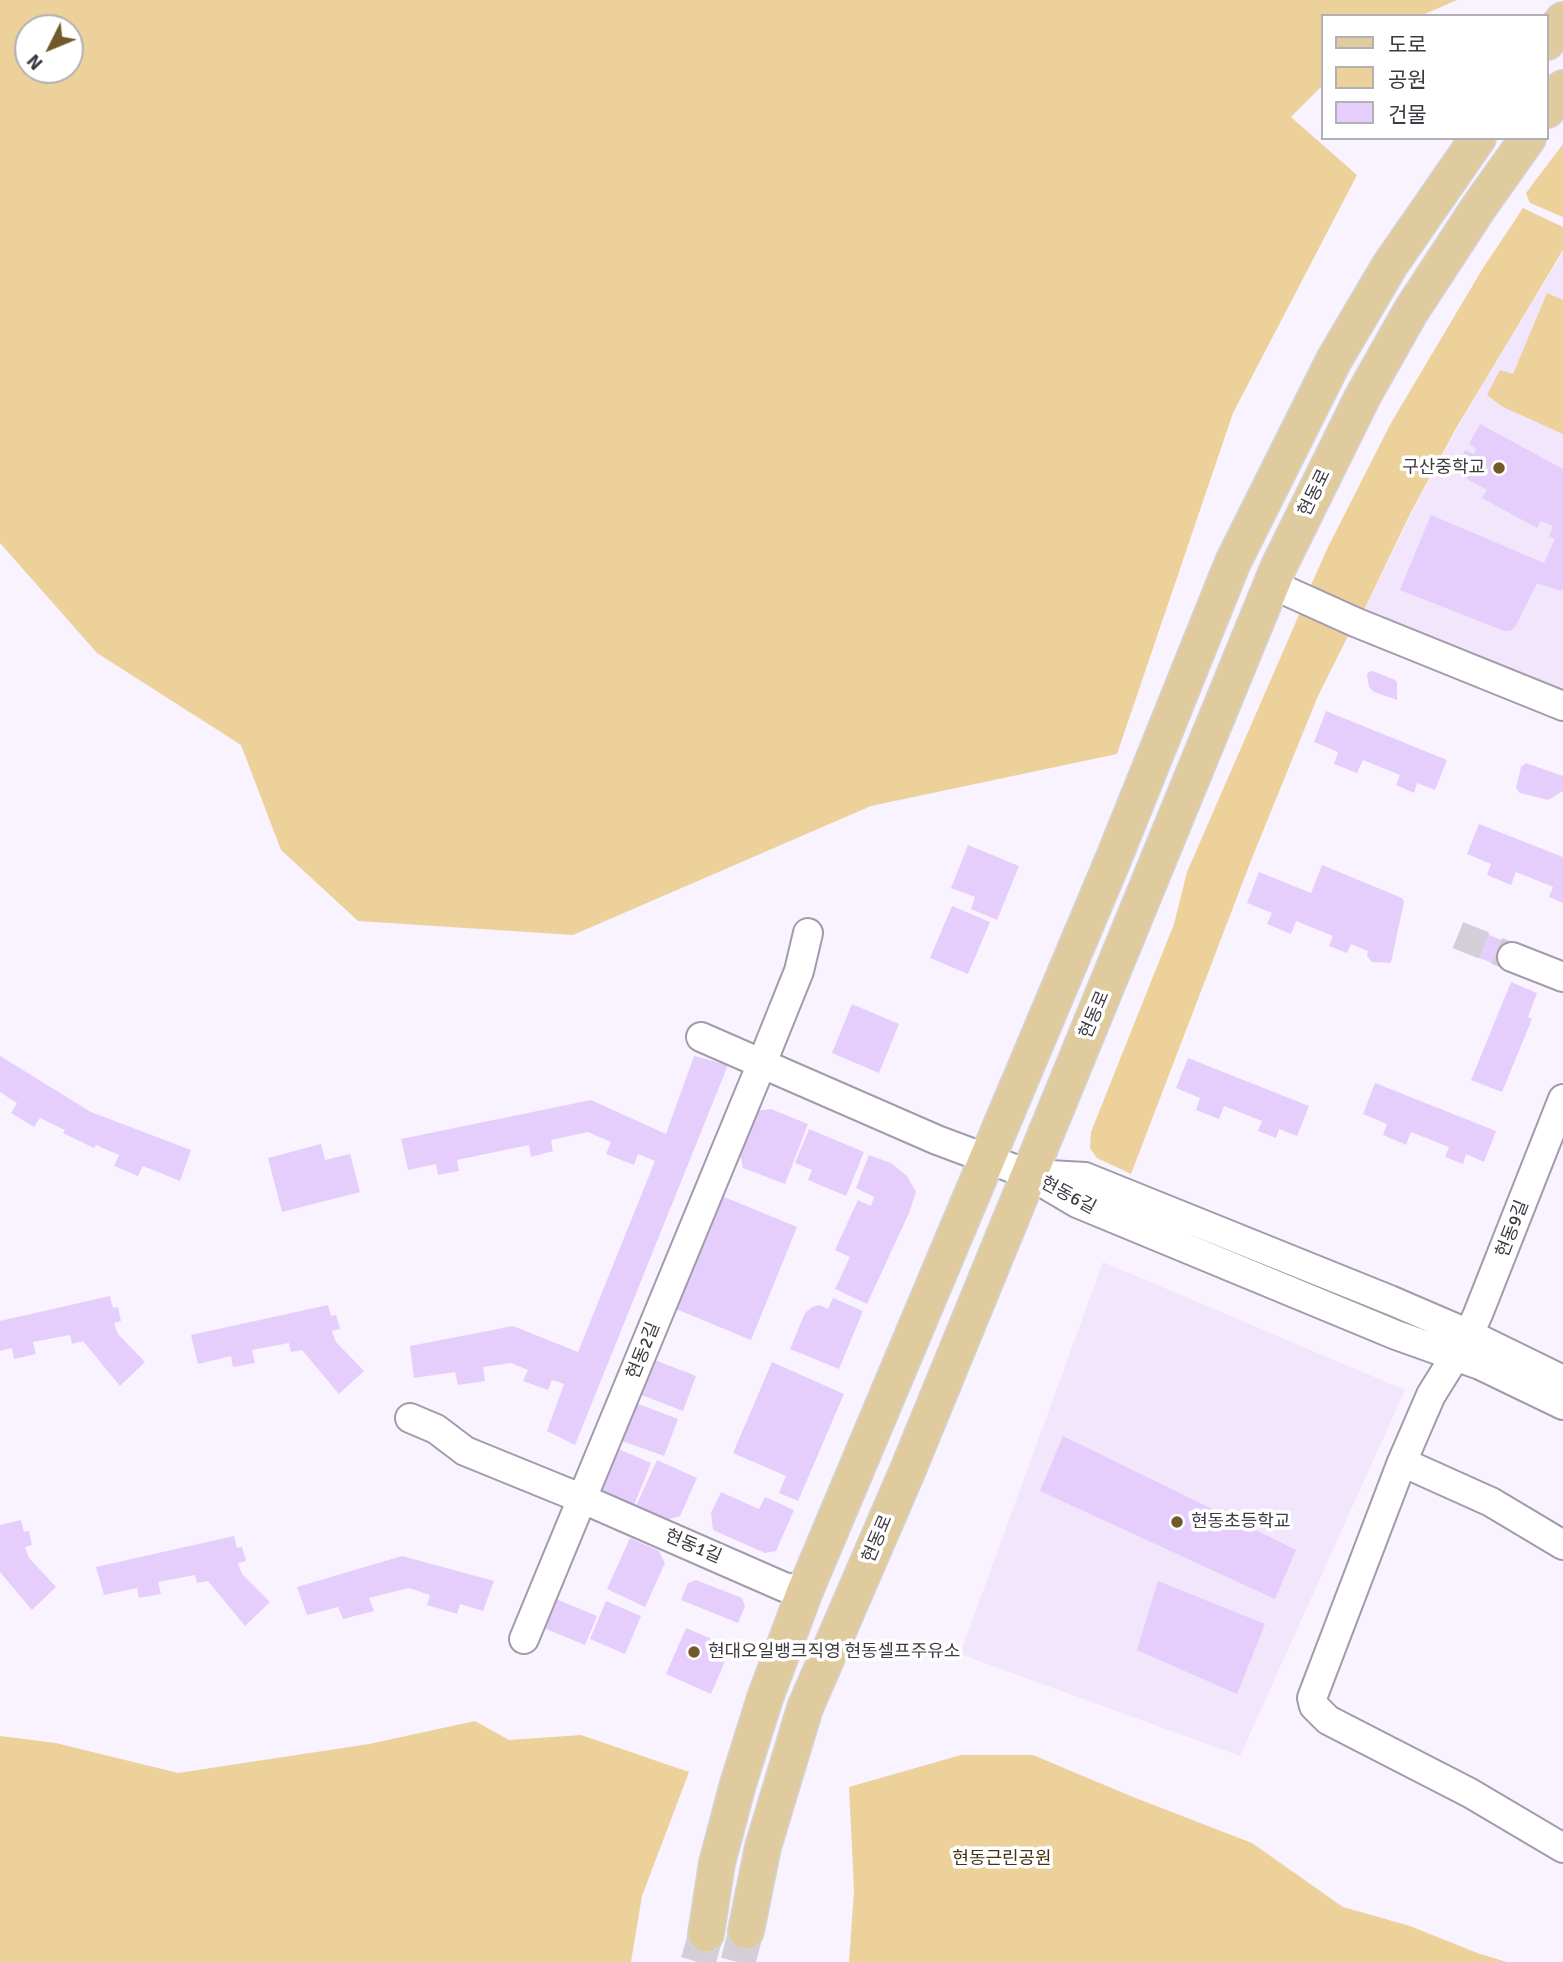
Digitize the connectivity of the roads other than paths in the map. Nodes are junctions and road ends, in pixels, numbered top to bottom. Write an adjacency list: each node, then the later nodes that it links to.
1 (1563, 20): 2 (main road)
2 (1549, 38)
3 (1563, 88): 4 (main road)
4 (1549, 107)
5 (1477, 140): 15 (main road)
6 (1527, 140): 7 (main road, 현동로)
7 (1271, 584): 8 (street); 16 (main road, 현동로)
8 (1563, 706)
9 (808, 933): 13 (street, 현동2길)
10 (1511, 957): 11 (street)
11 (1563, 977)
12 (701, 1037): 13 (street)
13 (762, 1063): 15 (street); 22 (street, 현동2길)
14 (1563, 1099): 17 (street, 현동9길)
15 (986, 1159): 16 (street); 24 (main road)
16 (1028, 1174): 17 (street, 현동6길); 27 (main road, 현동로)
17 (1462, 1344): 18 (street, 현동6길); 19 (street, 현동6길); 21 (street, 현동9길)
18 (1563, 1380)
19 (1563, 1405)
20 (410, 1418): 22 (street, 현동1길)
21 (1402, 1462): 23 (street); 26 (street, 현동9길)
22 (583, 1499): 24 (street, 현동1길); 25 (street, 현동2길)
23 (1563, 1545)
24 (805, 1591): 28 (main road)
25 (524, 1639)
26 (1563, 1848)
27 (746, 1931)
28 (706, 1934)

